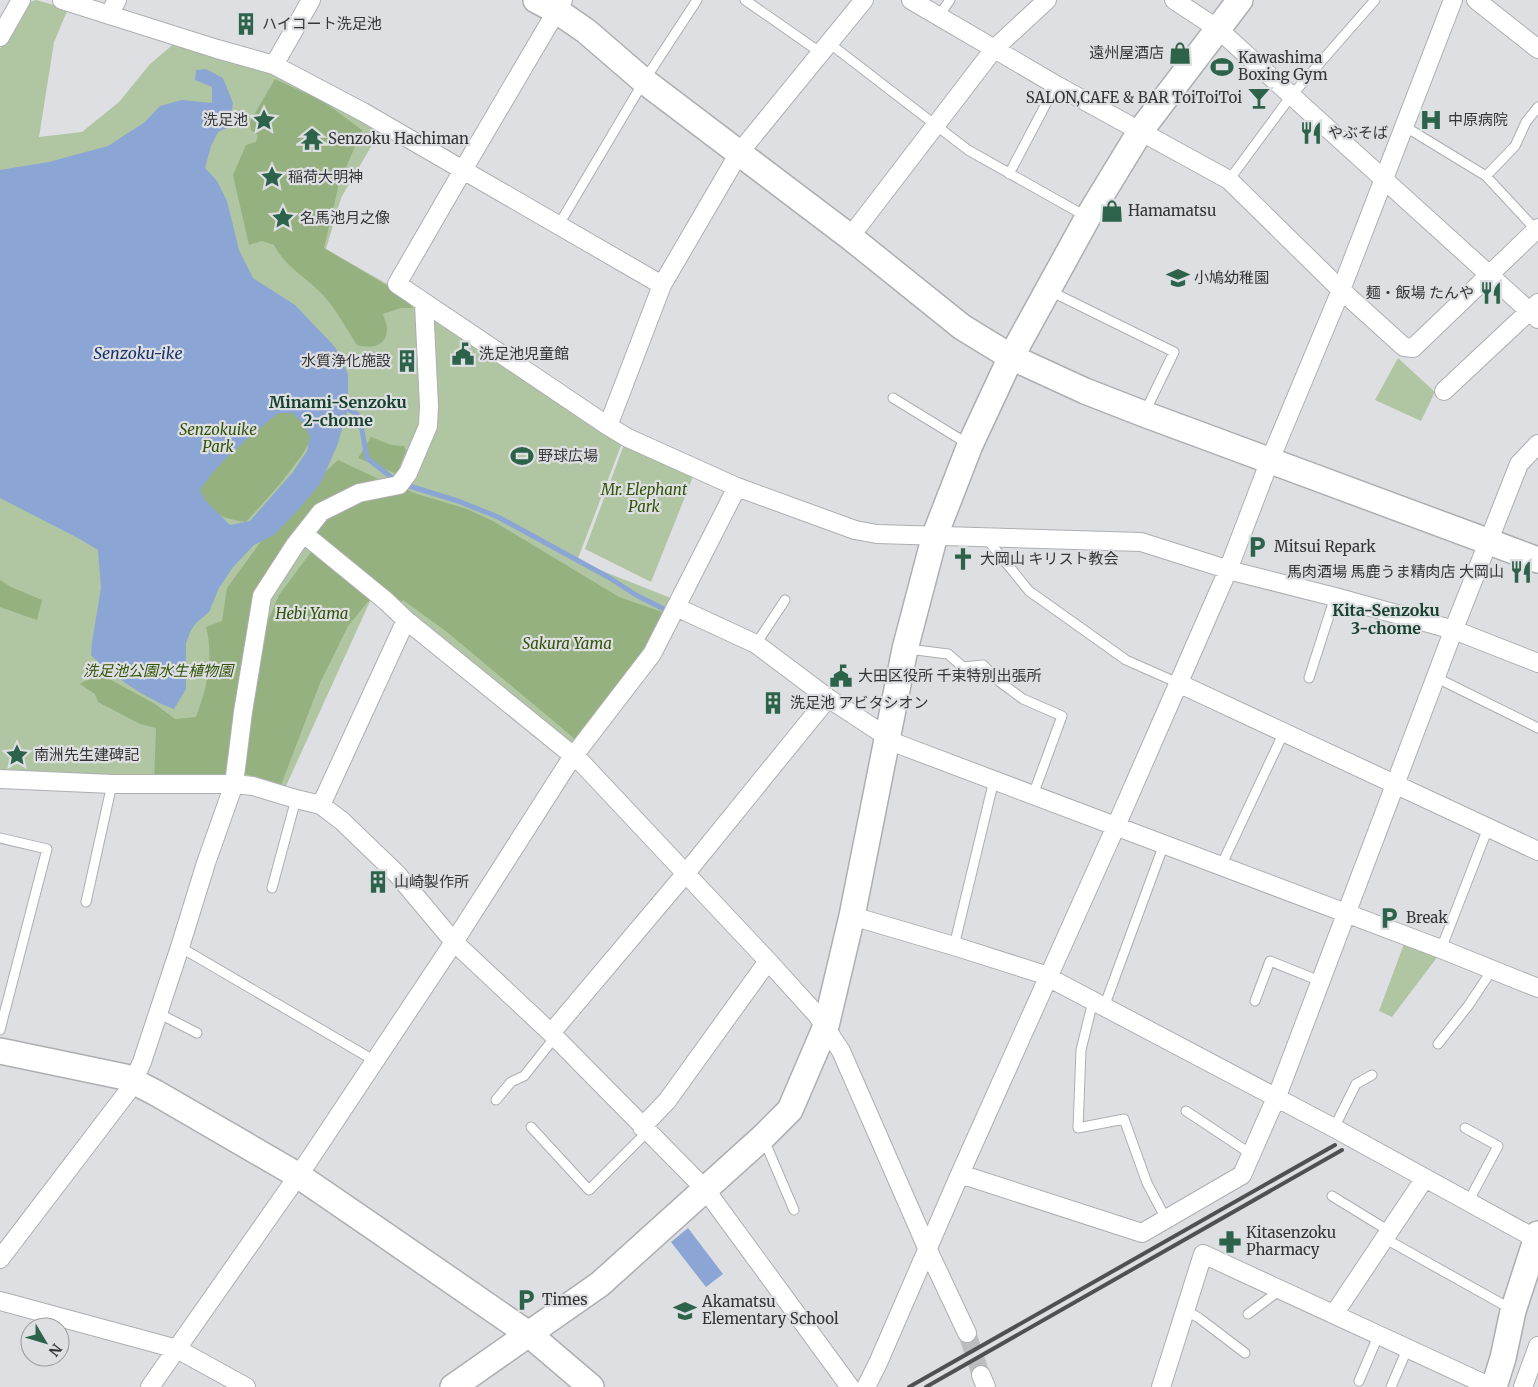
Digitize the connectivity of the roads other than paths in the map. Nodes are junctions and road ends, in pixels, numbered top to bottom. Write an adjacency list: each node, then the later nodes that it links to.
1 (21, 0): 19 (street)
2 (62, 0): 16 (street)
3 (311, 0): 23 (street)
4 (698, 0): 24 (lane)
5 (745, 0): 20 (lane)
6 (864, 0): 20 (street)
7 (911, 0): 17 (street)
8 (950, 0): 17 (lane)
9 (1047, 0): 21 (street)
10 (1174, 0): 18 (street)
11 (1240, 0): 18 (street)
12 (1375, 0): 26 (lane)
13 (1453, 0): 29 (street)
14 (1476, 0): 22 (street)
15 (552, 4): 24 (street); 32 (street)
16 (113, 8): 23 (street)
17 (938, 17): 21 (street)
18 (1218, 29): 26 (street); 30 (street)
19 (0, 37)
20 (825, 48): 28 (lane); 31 (street)
21 (994, 49): 25 (street); 28 (street)
22 (1538, 49)
23 (274, 65): 32 (street)
24 (644, 81): 31 (street); 38 (lane)
25 (1056, 85): 30 (street); 33 (lane)
26 (1291, 96): 35 (street); 36 (lane)
27 (1538, 107): 34 (lane)
28 (936, 125): 33 (lane); 40 (street)
29 (1404, 126): 34 (lane); 35 (street)
30 (1141, 130): 36 (street); 37 (street)
31 (739, 152): 40 (street); 42 (street)
32 (463, 170): 38 (street); 45 (street)
33 (1009, 174): 37 (lane)
34 (1486, 176): 39 (lane)
35 (1384, 178): 41 (street); 44 (street)
36 (1229, 180): 44 (street)
37 (1088, 217): 43 (street)
38 (558, 226): 42 (street)
39 (1537, 229): 41 (street)
40 (850, 237): 47 (street)
41 (1490, 275): 44 (street); 46 (street)
42 (662, 285): 51 (street)
43 (1048, 290): 47 (street); 50 (lane)
44 (1341, 290): 54 (street)
45 (424, 304): 51 (street); 56 (street)
46 (1535, 311): 48 (street)
47 (1011, 357): 50 (street); 53 (street)
48 (1444, 391)
49 (893, 398): 53 (lane)
50 (1144, 414): 54 (street)
51 (608, 426): 55 (street)
52 (1538, 444): 59 (street)
53 (970, 445): 57 (street)
54 (1270, 460): 59 (street); 61 (street)
55 (737, 488): 57 (street); 64 (street)
56 (304, 534): 65 (street); 81 (street)
57 (935, 535): 58 (street); 68 (street)
58 (985, 536): 61 (street); 72 (lane)
59 (1488, 541): 60 (street); 66 (street)
60 (1538, 560)
61 (1228, 570): 62 (street); 72 (street)
62 (1335, 597): 66 (street); 70 (lane)
63 (785, 600): 67 (lane)
64 (676, 607): 67 (street); 77 (street)
65 (406, 620): 77 (street); 85 (street)
66 (1454, 630): 69 (street); 71 (street)
67 (756, 644): 73 (street)
68 (905, 649): 76 (street); 83 (lane)
69 (1538, 664)
70 (1309, 678)
71 (1436, 678): 74 (lane); 82 (street)
72 (1178, 683): 75 (street); 86 (street)
73 (828, 698): 76 (street); 92 (street)
74 (1538, 728)
75 (1284, 732): 82 (street); 91 (lane)
76 (887, 737): 79 (street); 96 (street)
77 (573, 756): 92 (street); 97 (street)
78 (0, 780): 80 (street)
79 (994, 780): 83 (street); 98 (lane)
80 (112, 784): 81 (street); 94 (lane)
81 (234, 784): 84 (street); 99 (street)
82 (1396, 785): 87 (street); 95 (street)
83 (1033, 795): 86 (street)
84 (296, 799): 85 (street); 93 (lane)
85 (321, 805): 97 (street)
86 (1116, 826): 89 (street); 103 (street)
87 (1488, 828): 90 (street); 100 (lane)
88 (0, 838): 110 (lane)
89 (1164, 844): 91 (street); 107 (lane)
90 (1538, 851)
91 (1221, 866): 95 (street)
92 (686, 873): 101 (street); 112 (street)
93 (272, 888)
94 (86, 902)
95 (1346, 914): 100 (street); 104 (street)
96 (852, 916): 98 (street); 109 (street)
97 (454, 942): 112 (street); 115 (street)
98 (954, 946): 103 (street)
99 (180, 947): 108 (street); 115 (lane)
100 (1441, 950): 102 (street)
101 (768, 961): 109 (street); 124 (street)
102 (1492, 970): 105 (street); 113 (lane)
103 (1048, 978): 107 (street); 127 (street)
104 (1320, 981): 106 (lane); 118 (street)
105 (1538, 988)
106 (1255, 1002)
107 (1099, 1004): 118 (street); 134 (lane)
108 (158, 1013): 111 (lane); 117 (street)
109 (826, 1026): 125 (street); 137 (street)
110 (0, 1030)
111 (197, 1033)
112 (553, 1035): 119 (lane); 124 (street)
113 (1438, 1044)
114 (0, 1051): 117 (street)
115 (375, 1061): 128 (street)
116 (1372, 1075): 122 (lane)
117 (132, 1082): 128 (street); 138 (street)
118 (1276, 1098): 122 (street); 126 (street)
119 (496, 1100)
120 (1186, 1111): 126 (lane)
121 (531, 1127): 124 (lane)
122 (1334, 1128): 129 (street)
123 (1465, 1128): 132 (lane)
124 (645, 1130): 130 (street)
125 (763, 1137): 130 (street); 133 (lane)
126 (1251, 1154): 134 (street)
127 (960, 1174): 134 (street); 137 (street)
128 (299, 1176): 147 (street); 150 (street)
129 (1425, 1178): 132 (street); 135 (street)
130 (705, 1189): 147 (street); 157 (street)
131 (1332, 1196): 135 (lane)
132 (1468, 1202): 136 (street)
133 (794, 1210)
134 (1166, 1219)
135 (1387, 1235): 142 (lane); 144 (street)
136 (1537, 1237): 142 (street)
137 (928, 1250): 145 (street); 158 (street)
138 (0, 1259)
139 (1278, 1288): 141 (street); 143 (lane); 144 (street)
140 (0, 1301): 150 (street)
141 (1186, 1310): 151 (lane); 159 (street)
142 (1513, 1310): 161 (street)
143 (1248, 1314)
144 (1334, 1314): 146 (street)
145 (967, 1333)
146 (1379, 1334): 149 (street); 152 (lane)
147 (530, 1335): 155 (street); 156 (street)
148 (1538, 1346): 162 (street)
149 (1408, 1347): 160 (lane); 161 (street)
150 (177, 1348): 153 (street); 154 (street)
151 (1245, 1354)
152 (1359, 1382)
153 (150, 1387)
154 (246, 1387)
155 (453, 1387)
156 (591, 1387)
157 (850, 1387)
158 (866, 1387)
159 (1161, 1387)
160 (1392, 1387)
161 (1492, 1387)
162 (1523, 1387)

